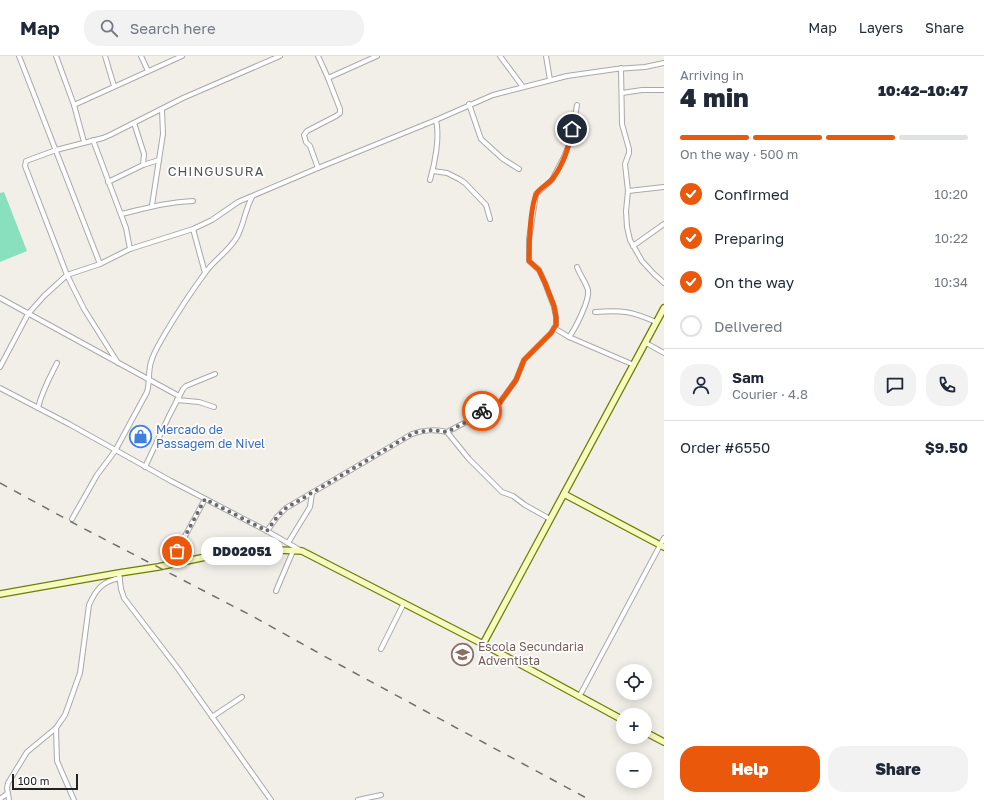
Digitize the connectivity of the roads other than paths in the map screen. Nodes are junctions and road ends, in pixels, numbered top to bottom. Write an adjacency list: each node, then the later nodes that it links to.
1 (20, 56): 31 (street)
2 (56, 56): 25 (street)
3 (105, 56): 19 (street)
4 (141, 56): 16 (street)
5 (182, 56): 12 (street)
6 (266, 56): 13 (street)
7 (280, 56): 13 (street)
8 (318, 56): 17 (street)
9 (377, 56): 17 (street)
10 (500, 56): 20 (street)
11 (546, 56): 18 (street)
12 (175, 57): 16 (street)
13 (268, 61): 26 (street)
14 (664, 63): 15 (street)
15 (621, 68): 18 (street); 22 (street)
16 (148, 71): 19 (street)
17 (328, 78): 34 (street)
18 (550, 80): 20 (street)
19 (114, 86): 25 (street)
20 (523, 87): 23 (street)
21 (664, 90): 22 (street)
22 (622, 93): 40 (street)
23 (469, 104): 27 (street); 35 (street)
24 (577, 104): 60 (street)
25 (74, 105): 30 (street)
26 (162, 110): 28 (street); 32 (street)
27 (436, 120): 34 (street); 36 (street)
28 (134, 124): 29 (street); 33 (street)
29 (93, 140): 30 (street); 38 (street)
30 (84, 142): 31 (street)
31 (56, 150): 50 (street); 53 (street)
32 (159, 160): 33 (street); 43 (street)
33 (143, 165): 38 (street)
34 (318, 168): 41 (street)
35 (520, 169)
36 (433, 171): 37 (street); 45 (street)
37 (430, 180)
38 (108, 182): 44 (street)
39 (664, 186): 40 (street)
40 (628, 191): 48 (street)
41 (252, 197): 47 (street); 52 (street)
42 (194, 201): 43 (street)
43 (152, 205): 44 (street)
44 (121, 214): 49 (street)
45 (490, 220)
46 (664, 224): 48 (street)
47 (193, 229): 49 (street); 52 (street)
48 (633, 246): 54 (street)
49 (130, 249): 50 (street)
50 (100, 264): 53 (street)
51 (577, 267): 61 (street)
52 (204, 273): 69 (street)
53 (66, 275): 58 (street); 65 (street)
54 (664, 283)
55 (0, 298): 58 (street)
56 (664, 308): 59 (main road)
57 (595, 312): 59 (street)
58 (28, 314): 65 (street); 67 (street)
59 (656, 322): 62 (main road)
60 (554, 328): 61 (street); 74 (street)
61 (569, 337): 66 (street)
62 (646, 343): 63 (street); 66 (main road)
63 (664, 352)
64 (57, 363): 73 (street)
65 (118, 363): 69 (street)
66 (634, 365): 78 (main road)
67 (0, 368)
68 (216, 374): 71 (street)
69 (149, 380): 71 (street); 75 (street)
70 (0, 388): 73 (street)
71 (178, 398): 72 (street); 76 (street)
72 (214, 407)
73 (38, 408): 75 (street)
74 (447, 432): 77 (street); 81 (street)
75 (115, 450): 76 (street); 80 (street)
76 (145, 467): 79 (street)
77 (312, 493): 82 (street); 84 (street)
78 (564, 494): 81 (main road); 85 (main road)
79 (205, 499): 82 (street); 88 (street)
80 (72, 519)
81 (550, 519): 93 (main road)
82 (267, 531): 84 (street)
83 (664, 538): 85 (street)
84 (288, 542): 87 (street)
85 (662, 546): 96 (street)
86 (292, 551): 87 (main road); 88 (main road); 90 (street)
87 (302, 552): 92 (main road)
88 (170, 564): 89 (main road)
89 (120, 575): 91 (main road); 98 (street); 99 (street)
90 (276, 591)
91 (0, 594)
92 (404, 603): 93 (main road); 94 (street)
93 (483, 644): 96 (main road)
94 (381, 649)
95 (242, 697): 98 (street)
96 (579, 697): 97 (main road)
97 (616, 716)
98 (212, 717): 107 (street)
99 (56, 728): 102 (street); 106 (street)
100 (652, 736): 101 (main road)
101 (664, 742)
102 (8, 793): 104 (street); 105 (street)
103 (381, 795): 108 (street)
104 (0, 799)
105 (9, 800)
106 (74, 800)
107 (271, 800)
108 (358, 800)

